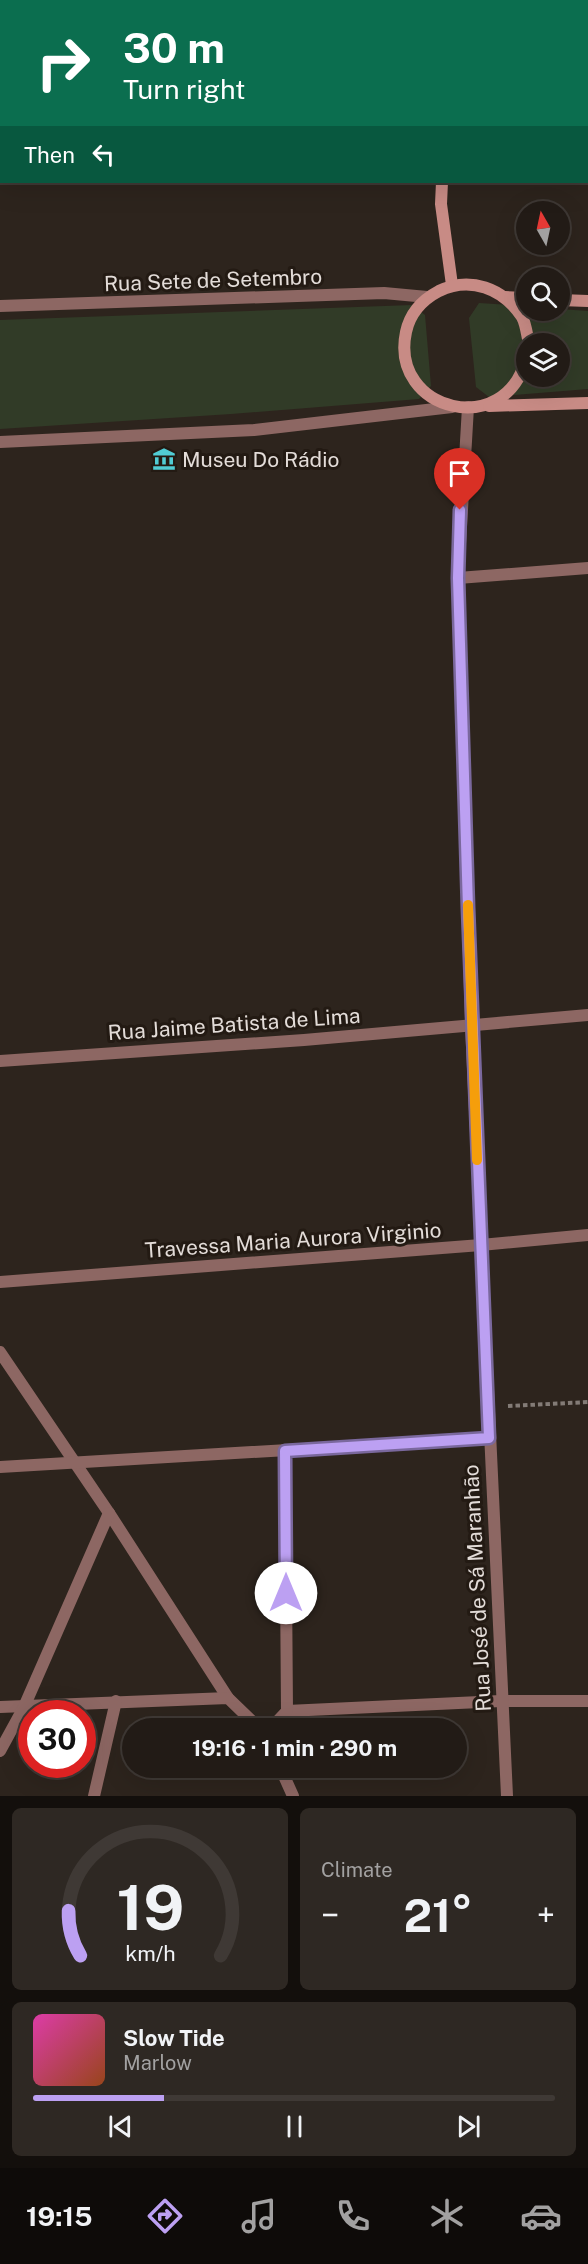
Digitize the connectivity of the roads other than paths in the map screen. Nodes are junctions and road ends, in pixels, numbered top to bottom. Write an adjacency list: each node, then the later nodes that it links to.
1 (442, 183): 2 (street)
2 (452, 285): 3 (street); 4 (street)
3 (427, 297): 8 (street, Rua Sete de Setembro); 14 (street)
4 (506, 297): 5 (street); 9 (street)
5 (516, 298)
6 (570, 300): 7 (street)
7 (588, 301)
8 (0, 306)
9 (526, 333)
10 (516, 382): 13 (street)
11 (588, 403): 13 (street)
12 (468, 406): 13 (street); 14 (street); 17 (street, Rua José de Sá Maranhão)
13 (488, 406)
14 (452, 407): 15 (street)
15 (0, 442)
16 (588, 568): 17 (street)
17 (458, 578): 19 (street, Rua José de Sá Maranhão)
18 (588, 1015): 19 (street, Rua Jaime Batista de Lima)
19 (471, 1026): 20 (street, Rua Jaime Batista de Lima); 22 (street, Rua José de Sá Maranhão)
20 (0, 1061)
21 (588, 1235): 22 (street, Travessa Maria Aurora Virginio)
22 (481, 1245): 23 (street, Travessa Maria Aurora Virginio); 25 (street, Rua José de Sá Maranhão)
23 (0, 1282)
24 (0, 1352): 27 (street)
25 (489, 1438): 26 (street); 33 (street, Rua José de Sá Maranhão)
26 (285, 1451): 27 (street); 38 (street)
27 (74, 1462): 28 (street); 29 (street)
28 (0, 1467)
29 (109, 1513): 30 (street); 31 (street)
30 (228, 1698): 32 (street); 40 (street)
31 (27, 1700)
32 (116, 1701): 35 (street); 44 (street)
33 (501, 1701): 34 (street); 38 (street); 46 (street, Rua José de Sá Maranhão)
34 (588, 1701)
35 (96, 1702)
36 (0, 1707): 37 (street)
37 (18, 1707)
38 (287, 1711): 41 (street)
39 (18, 1718): 42 (street)
40 (249, 1718)
41 (280, 1718)
42 (0, 1751)
43 (285, 1778): 45 (street)
44 (94, 1796)
45 (293, 1796)
46 (507, 1796)

